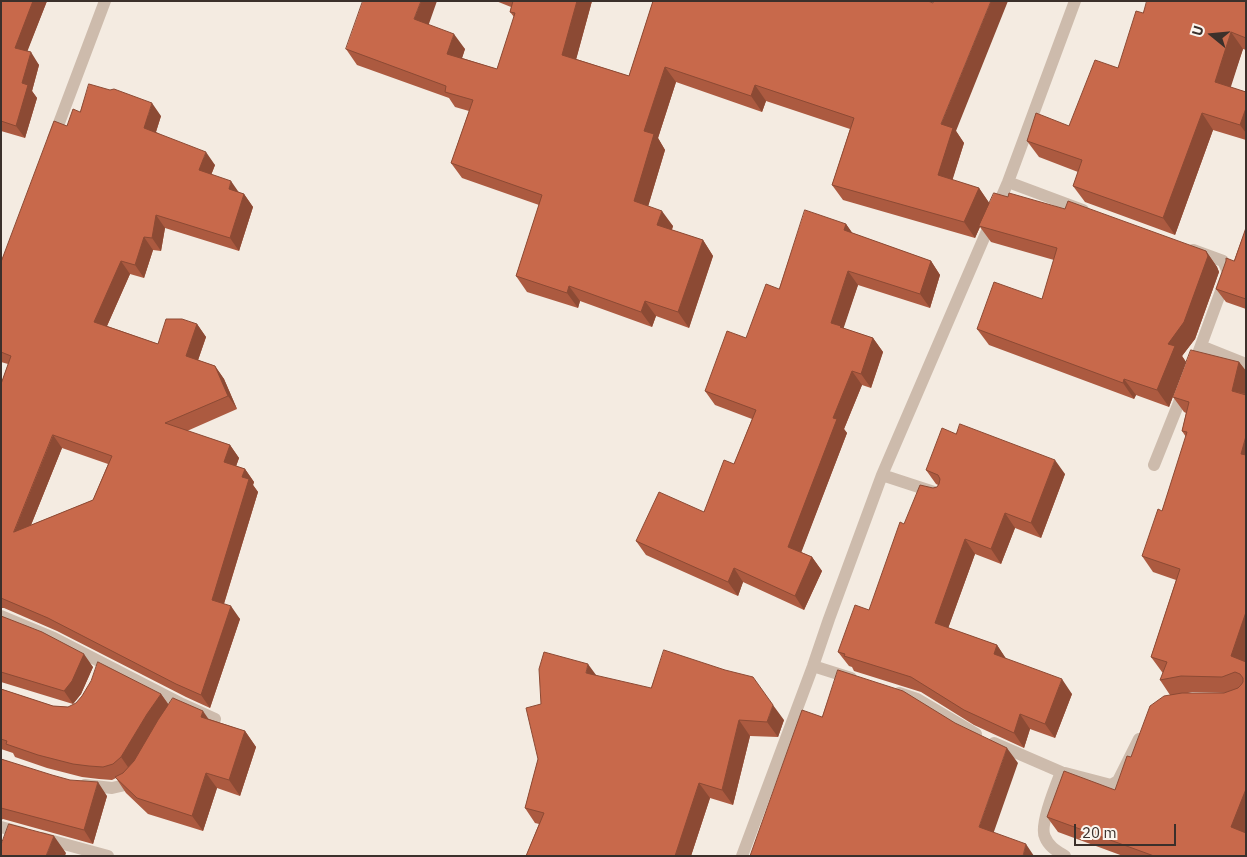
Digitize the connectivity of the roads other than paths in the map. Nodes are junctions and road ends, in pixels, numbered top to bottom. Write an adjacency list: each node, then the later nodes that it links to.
1 (105, 1): 3 (street)
2 (1075, 1): 4 (street)
3 (50, 148)
4 (1008, 182): 5 (street); 10 (street)
5 (1097, 215)
6 (1178, 245): 7 (street)
7 (1201, 346): 8 (street); 9 (street)
8 (1246, 364)
9 (1154, 465)
10 (882, 475): 11 (street); 14 (street)
11 (942, 495)
12 (1, 616): 13 (street)
13 (103, 663): 15 (street); 18 (street)
14 (813, 666): 16 (street); 25 (street)
15 (97, 678)
16 (860, 681)
17 (889, 690): 21 (street)
18 (214, 719)
19 (1146, 727): 21 (street)
20 (140, 768): 22 (street)
21 (1060, 772): 26 (street)
22 (73, 783)
23 (1, 827): 24 (street)
24 (108, 856)
25 (742, 856)
26 (1066, 856)

